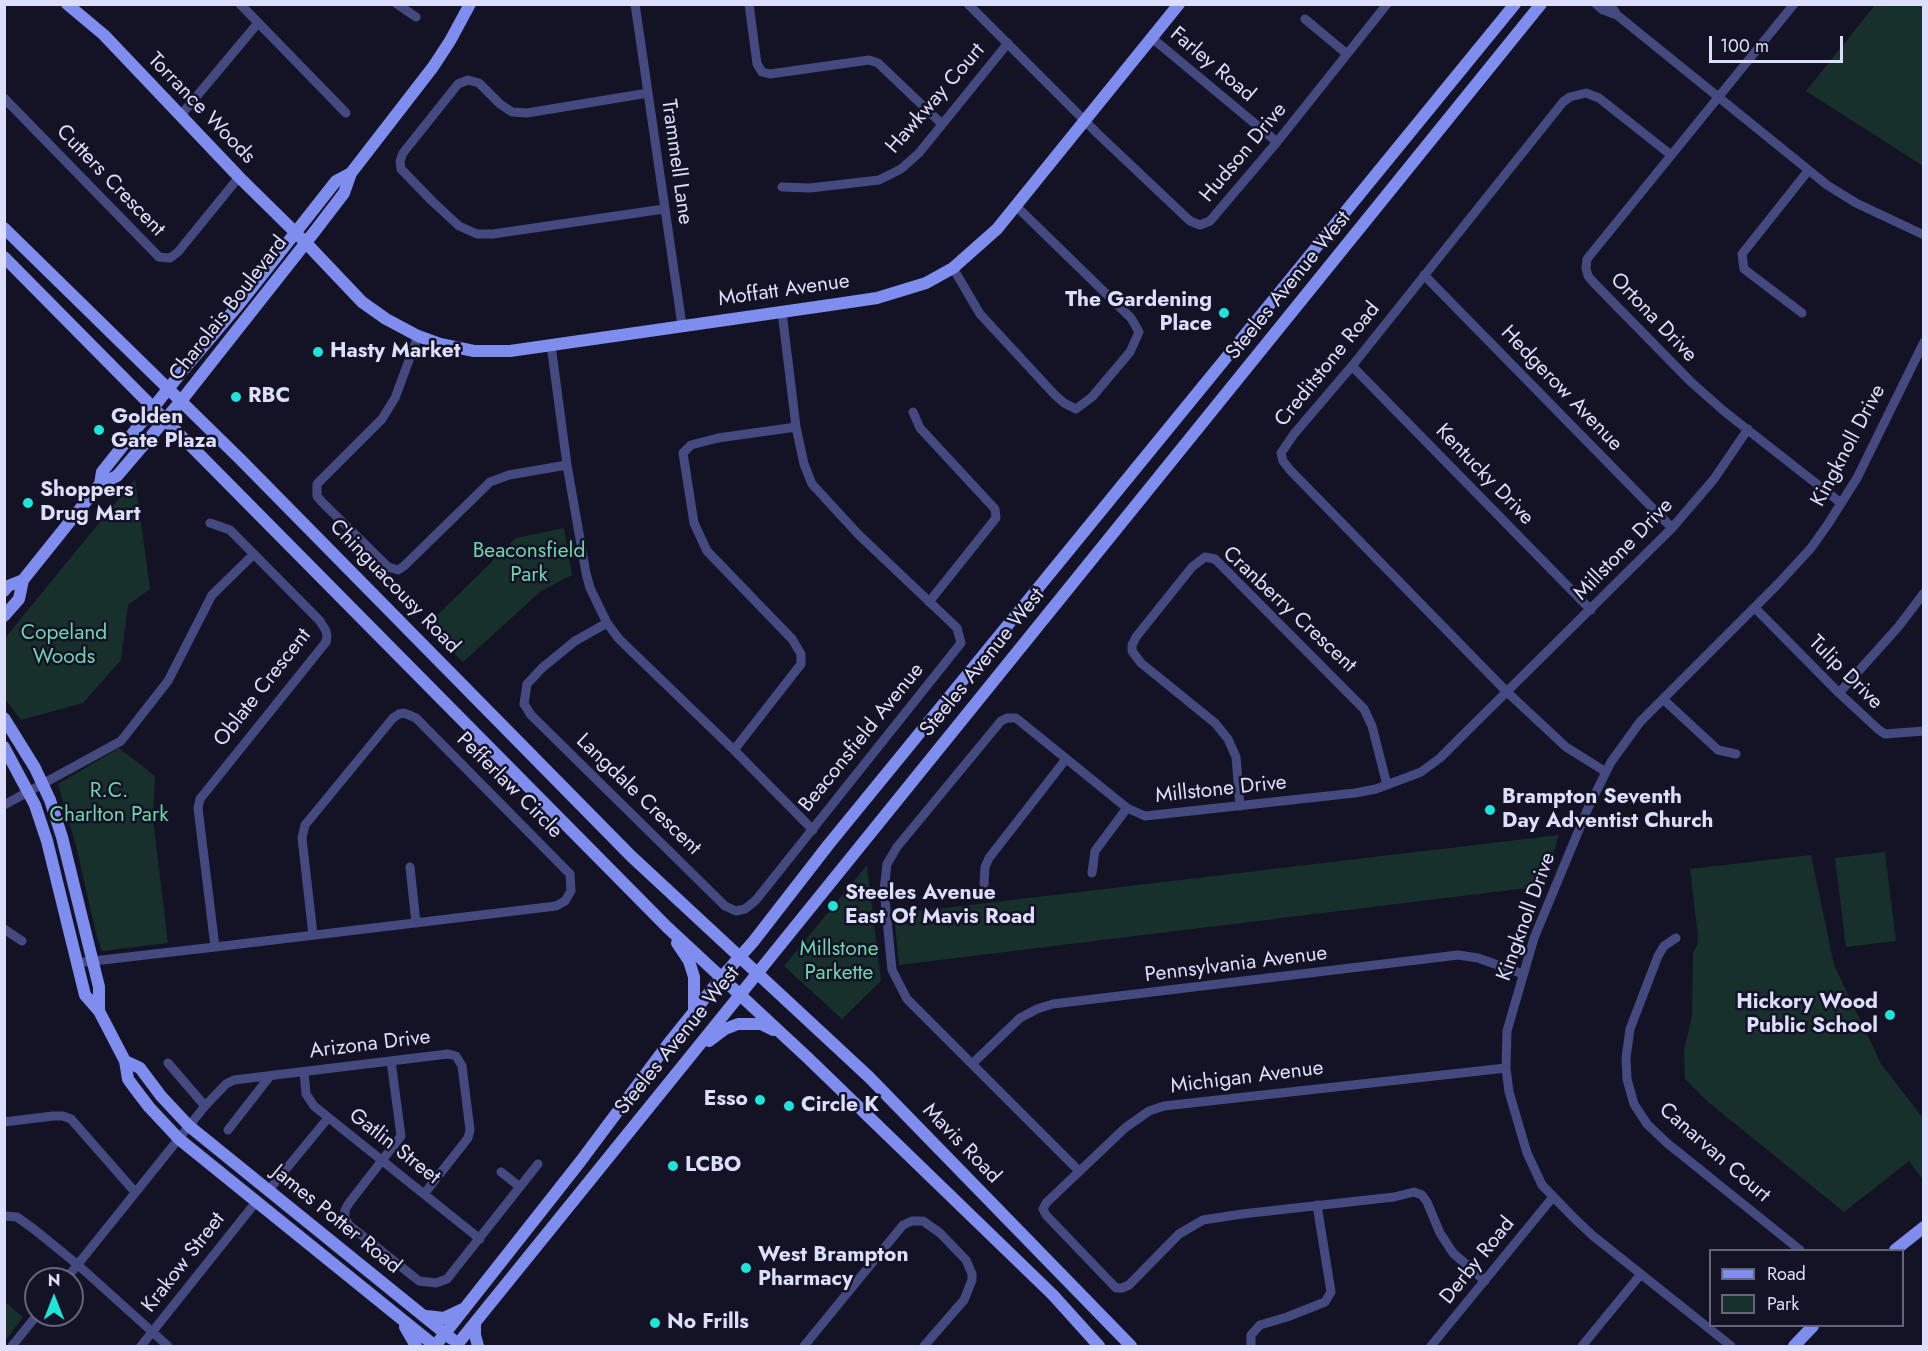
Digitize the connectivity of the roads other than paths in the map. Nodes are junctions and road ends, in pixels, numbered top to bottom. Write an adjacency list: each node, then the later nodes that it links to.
1 (67, 4): 26 (main road, Torrance Woods)
2 (240, 4): 18 (street)
3 (397, 4): 16 (street)
4 (470, 4): 32 (main road, Charolais Boulevard)
5 (635, 4): 22 (street, Trammell Lane)
6 (749, 4): 28 (street)
7 (968, 4): 20 (street)
8 (1179, 4): 19 (main road, Moffatt Avenue)
9 (1387, 4): 21 (street, Hudson Drive)
10 (1515, 4): 99 (main road, Steeles Avenue West)
11 (1541, 4): 102 (main road, Steeles Avenue West)
12 (1596, 4): 15 (street)
13 (1610, 4): 15 (street)
14 (1794, 4): 24 (street, Ortona Drive)
15 (1617, 15): 24 (street)
16 (416, 17)
17 (1305, 18): 21 (street)
18 (258, 23): 25 (street); 26 (street)
19 (1152, 38): 27 (main road, Moffatt Avenue); 29 (street, Farley Road)
20 (1008, 43): 27 (street); 28 (street, Hawkway Court)
21 (1347, 54): 29 (street, Hudson Drive)
22 (648, 93): 36 (street, Trammell Lane); 36 (street)
23 (4, 98): 33 (street, Cutters Crescent)
24 (1719, 98): 30 (street, Ortona Drive); 31 (street)
25 (346, 113)
26 (181, 115): 33 (main road, Torrance Woods)
27 (1085, 120): 29 (street, Hudson Drive); 35 (main road, Moffatt Avenue)
28 (942, 124): 34 (street, Hawkway Court)
29 (1277, 142)
30 (1671, 155): 43 (street, Creditstone Road); 57 (street, Ortona Drive)
31 (1808, 171): 39 (street); 45 (street)
32 (351, 173): 38 (main road, Charolais Boulevard); 40 (main road, Charolais Boulevard)
33 (239, 177): 38 (main road, Torrance Woods)
34 (782, 187)
35 (1016, 206): 42 (main road, Moffatt Avenue); 42 (street)
36 (664, 209): 46 (street, Trammell Lane)
37 (4, 228): 51 (main road, Chinguacousy Road)
38 (294, 232): 40 (main road, Torrance Woods); 51 (main road, Charolais Boulevard)
39 (1923, 235)
40 (306, 243): 47 (main road, Moffatt Avenue); 52 (main road, Charolais Boulevard)
41 (4, 257): 53 (main road)
42 (953, 268): 44 (main road, Moffatt Avenue)
43 (1424, 275): 50 (street, Creditstone Road); 62 (street, Hedgerow Avenue)
44 (782, 312): 46 (main road, Moffatt Avenue); 56 (street, Beaconsfield Avenue)
45 (1802, 313)
46 (682, 325): 49 (main road, Moffatt Avenue)
47 (418, 336): 49 (main road, Moffatt Avenue); 58 (street)
48 (1923, 342): 60 (street, Kingknoll Drive)
49 (551, 345): 58 (street, Beaconsfield Avenue)
50 (1352, 366): 69 (street, Kentucky Drive); 72 (street, Creditstone Road)
51 (168, 389): 52 (main road, Chinguacousy Road); 53 (main road, Charolais Boulevard)
52 (181, 401): 55 (main road, Charolais Boulevard); 99 (main road, Chinguacousy Road)
53 (154, 408): 55 (main road); 59 (main road, Charolais Boulevard)
54 (913, 412): 67 (street)
55 (165, 420): 59 (main road, Charolais Boulevard); 93 (main road)
56 (796, 427): 67 (street, Beaconsfield Avenue); 78 (street)
57 (1749, 429): 60 (street, Ortona Drive); 62 (street, Millstone Drive)
58 (567, 465): 71 (street, Beaconsfield Avenue)
59 (100, 484): 64 (main road, Charolais Boulevard)
60 (1841, 503): 68 (street, Kingknoll Drive)
61 (210, 523): 63 (street)
62 (1672, 528): 69 (street, Millstone Drive)
63 (254, 554): 82 (street); 98 (street, Oblate Crescent)
64 (23, 580): 65 (main road, Charolais Boulevard); 70 (main road, Charolais Boulevard)
65 (4, 591)
66 (1923, 593): 73 (street)
67 (928, 602): 88 (street, Beaconsfield Avenue)
68 (1755, 608): 73 (street, Tulip Drive); 74 (street, Kingknoll Drive)
69 (1591, 610): 72 (street, Millstone Drive)
70 (4, 616)
71 (607, 623): 78 (street, Beaconsfield Avenue); 88 (street, Langdale Crescent)
72 (1507, 692): 81 (street, Creditstone Road); 83 (street, Millstone Drive)
73 (1839, 693): 76 (street, Tulip Drive)
74 (1664, 700): 79 (street); 81 (street, Kingknoll Drive)
75 (4, 718): 82 (main road, James Potter Road)
76 (1923, 731)
77 (4, 747): 84 (main road, James Potter Road)
78 (734, 750): 88 (street, Beaconsfield Avenue)
79 (1736, 754)
80 (1066, 759): 87 (street, Millstone Drive); 91 (street); 113 (street, Millstone Drive)
81 (1606, 772): 103 (street, Kingknoll Drive)
82 (43, 785): 84 (street); 100 (main road, James Potter Road)
83 (1387, 785): 86 (street, Millstone Drive); 86 (street, Cranberry Crescent)
84 (29, 792): 85 (street); 101 (main road, James Potter Road)
85 (4, 805)
86 (1240, 806): 87 (street, Millstone Drive)
87 (1127, 808): 90 (street)
88 (813, 830)
89 (410, 867): 92 (street)
90 (1092, 873)
91 (984, 884)
92 (416, 923): 95 (street, Pefferlaw Circle); 95 (street, Pefferlaw Circle)
93 (667, 927): 104 (main road); 107 (main road)
94 (4, 929): 97 (street)
95 (313, 935): 98 (street, Pefferlaw Circle)
96 (1676, 938): 137 (street, Canarvan Court)
97 (22, 941)
98 (215, 947): 100 (street, Pefferlaw Circle)
99 (739, 957): 102 (main road, Chinguacousy Road); 104 (main road, Steeles Avenue West)
100 (92, 961): 101 (street, Pefferlaw Circle); 106 (main road, James Potter Road)
101 (76, 963): 106 (main road, James Potter Road)
102 (757, 974): 105 (main road, Steeles Avenue West); 141 (main road, Mavis Road)
103 (1523, 974): 113 (street, Pennsylvania Avenue); 114 (street, Kingknoll Drive)
104 (721, 978): 105 (main road, Mavis Road); 107 (main road, Steeles Avenue West)
105 (740, 995): 108 (main road, Mavis Road); 109 (main road, Steeles Avenue West)
106 (99, 1011): 110 (main road, James Potter Road)
107 (694, 1012): 144 (main road, Steeles Avenue West)
108 (783, 1035): 109 (main road); 143 (main road, Mavis Road)
109 (694, 1052): 147 (main road, Steeles Avenue West)
110 (125, 1061): 120 (main road, James Potter Road); 122 (main road, James Potter Road)
111 (392, 1061): 115 (street, Arizona Drive); 123 (street); 130 (street, Arizona Drive)
112 (168, 1063): 117 (street)
113 (972, 1064): 125 (street, Millstone Drive)
114 (1506, 1068): 125 (street, Michigan Avenue); 131 (street, Kingknoll Drive)
115 (304, 1072): 116 (street, Arizona Drive); 118 (street, Gatlin Street)
116 (270, 1076): 117 (street, Arizona Drive); 121 (street)
117 (205, 1106): 120 (street, Arizona Drive)
118 (328, 1118): 123 (street, Gatlin Street); 128 (street)
119 (4, 1122): 129 (street)
120 (189, 1126): 122 (street); 128 (main road, James Potter Road)
121 (228, 1130)
122 (178, 1139): 129 (street); 132 (main road, James Potter Road)
123 (383, 1161): 130 (street, Gatlin Street); 136 (street)
124 (538, 1164): 127 (street)
125 (1079, 1171): 133 (street, Michigan Avenue)
126 (501, 1172): 127 (street)
127 (520, 1187): 136 (street)
128 (268, 1191): 145 (main road, James Potter Road)
129 (135, 1192): 139 (street)
130 (424, 1194): 136 (street, Gatlin Street)
131 (1553, 1197): 140 (street, Kingknoll Drive); 142 (street, Derby Road)
132 (256, 1202): 146 (main road, James Potter Road); 150 (street, Krakow Street)
133 (1317, 1206): 142 (street, Michigan Avenue); 163 (street)
134 (4, 1216): 139 (street)
135 (1923, 1227): 138 (main road)
136 (480, 1239)
137 (1798, 1249)
138 (1897, 1249)
139 (78, 1265): 150 (street)
140 (1641, 1274): 165 (street); 166 (street, Kingknoll Drive)
141 (1068, 1281): 143 (main road); 162 (main road, Mavis Road)
142 (1485, 1281): 164 (street, Derby Road)
143 (1053, 1295): 161 (main road, Mavis Road)
144 (471, 1301): 145 (main road); 151 (main road, Steeles Avenue West)
145 (417, 1311): 151 (main road, James Potter Road)
146 (402, 1320): 152 (main road, James Potter Road); 157 (main road)
147 (475, 1323): 153 (main road, Steeles Avenue West); 158 (main road)
148 (28, 1327): 154 (street)
149 (1812, 1327): 167 (main road)
150 (152, 1332): 155 (street, Krakow Street); 156 (street)
151 (446, 1333): 152 (main road, Steeles Avenue West); 153 (main road, James Potter Road)
152 (435, 1346)
153 (458, 1346)
154 (12, 1347)
155 (141, 1347)
156 (168, 1347)
157 (416, 1347)
158 (478, 1347)
159 (804, 1347): 160 (street)
160 (924, 1347)
161 (1099, 1347)
162 (1131, 1347)
163 (1251, 1347)
164 (1431, 1347)
165 (1582, 1347)
166 (1731, 1347)
167 (1794, 1347)

